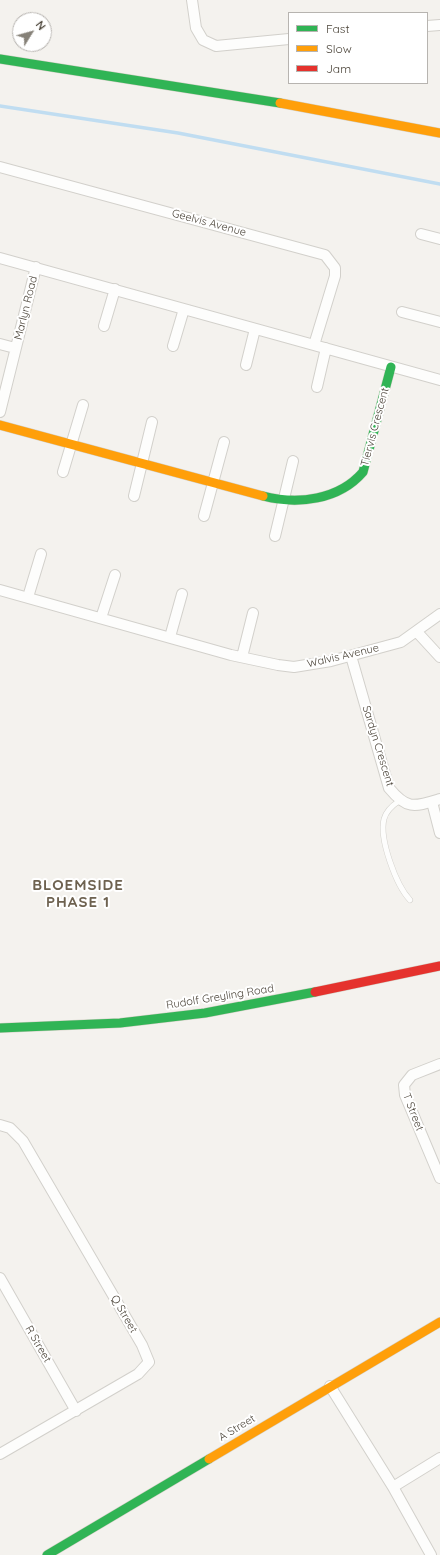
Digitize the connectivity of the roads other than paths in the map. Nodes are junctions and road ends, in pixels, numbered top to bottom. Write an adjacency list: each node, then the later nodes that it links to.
1 (192, 0): 4 (street)
2 (440, 25): 3 (street)
3 (428, 26)
4 (288, 39)
5 (0, 60): 6 (street)
6 (440, 133)
7 (0, 167): 19 (street, Geelvis Avenue)
8 (421, 234): 9 (street)
9 (440, 239)
10 (0, 258): 11 (street)
11 (36, 267): 12 (street); 21 (street, Marlyn Road)
12 (115, 289): 13 (street); 16 (street)
13 (184, 308): 17 (street); 20 (street)
14 (402, 312): 15 (street)
15 (440, 322)
16 (104, 326)
17 (256, 329): 19 (street); 23 (street)
18 (0, 344): 21 (street, Marlyn Road)
19 (314, 345): 22 (street)
20 (173, 346)
21 (15, 348): 28 (street, Marlyn Road)
22 (326, 348): 24 (street); 26 (street)
23 (246, 365)
24 (392, 367): 25 (street); 38 (street, Tiervis Crescent)
25 (440, 380)
26 (317, 387)
27 (83, 405): 32 (street)
28 (0, 412)
29 (152, 422): 34 (street)
30 (0, 425): 32 (street, Tiervis Crescent)
31 (224, 442): 36 (street)
32 (72, 444): 34 (street, Tiervis Crescent); 35 (street)
33 (293, 461): 38 (street)
34 (142, 463): 36 (street, Tiervis Crescent); 37 (street)
35 (64, 472)
36 (212, 482): 38 (street, Tiervis Crescent); 39 (street)
37 (134, 496)
38 (285, 499): 40 (street)
39 (204, 516)
40 (275, 536)
41 (41, 554): 45 (street)
42 (114, 575): 48 (street)
43 (0, 590): 45 (street, Walvis Avenue)
44 (182, 594): 50 (street)
45 (28, 597): 48 (street, Walvis Avenue)
46 (253, 613): 52 (street)
47 (440, 614): 49 (street, Walvis Avenue)
48 (100, 618): 50 (street, Walvis Avenue)
49 (417, 632): 51 (street, Walvis Avenue); 53 (street)
50 (170, 637): 52 (street, Walvis Avenue)
51 (350, 656): 52 (street, Walvis Avenue); 55 (street, Sardyn Crescent)
52 (242, 657)
53 (440, 657)
54 (436, 800): 55 (street); 56 (street)
55 (399, 801): 57 (lane)
56 (440, 833)
57 (410, 900)
58 (440, 966): 59 (street, Rudolf Greyling Road)
59 (0, 1028)
60 (440, 1064): 62 (street, T Street)
61 (0, 1125): 66 (street, Q Street)
62 (440, 1177)
63 (0, 1278): 66 (street, R Street)
64 (440, 1322): 65 (street, A Street)
65 (330, 1386): 69 (street); 70 (street, A Street)
66 (76, 1411): 67 (street, Q Street)
67 (0, 1453)
68 (440, 1458): 69 (street)
69 (393, 1487): 71 (street)
70 (47, 1555)
71 (431, 1555)

